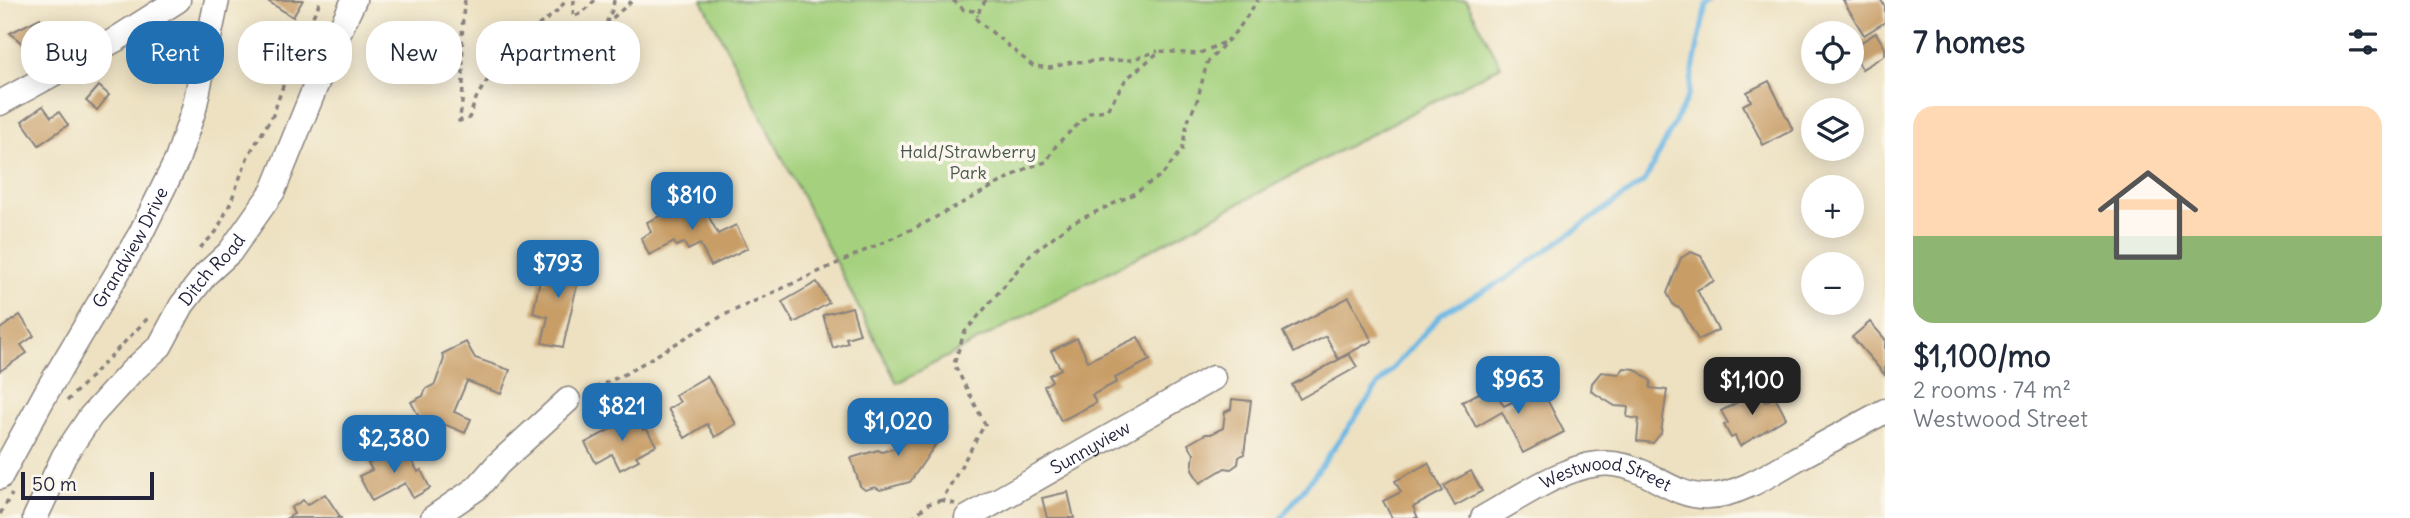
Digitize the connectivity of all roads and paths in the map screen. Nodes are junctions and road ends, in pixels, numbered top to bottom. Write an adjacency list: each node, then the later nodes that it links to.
1 (178, 0): 17 (street)
2 (217, 0): 24 (street, Grandview Drive)
3 (321, 0): 18 (path)
4 (354, 0): 28 (street, Ditch Road)
5 (465, 0): 6 (path)
6 (567, 0)
7 (574, 0): 8 (path)
8 (595, 0)
9 (614, 0): 10 (path)
10 (633, 0)
11 (953, 0): 14 (path)
12 (986, 0): 14 (path)
13 (1258, 0): 15 (path)
14 (978, 16): 16 (path)
15 (1227, 41): 16 (path); 25 (path)
16 (1160, 51): 21 (path)
17 (0, 103)
18 (197, 252)
19 (153, 313): 22 (path)
20 (1213, 378): 27 (street, Sunnyview)
21 (568, 401): 29 (street)
22 (62, 409)
23 (1885, 411): 31 (street, Westwood Street)
24 (8, 482): 26 (path)
25 (942, 500): 27 (path); 30 (path)
26 (0, 514)
27 (969, 517)
28 (35, 518)
29 (433, 518)
30 (912, 518)
31 (1483, 518)

